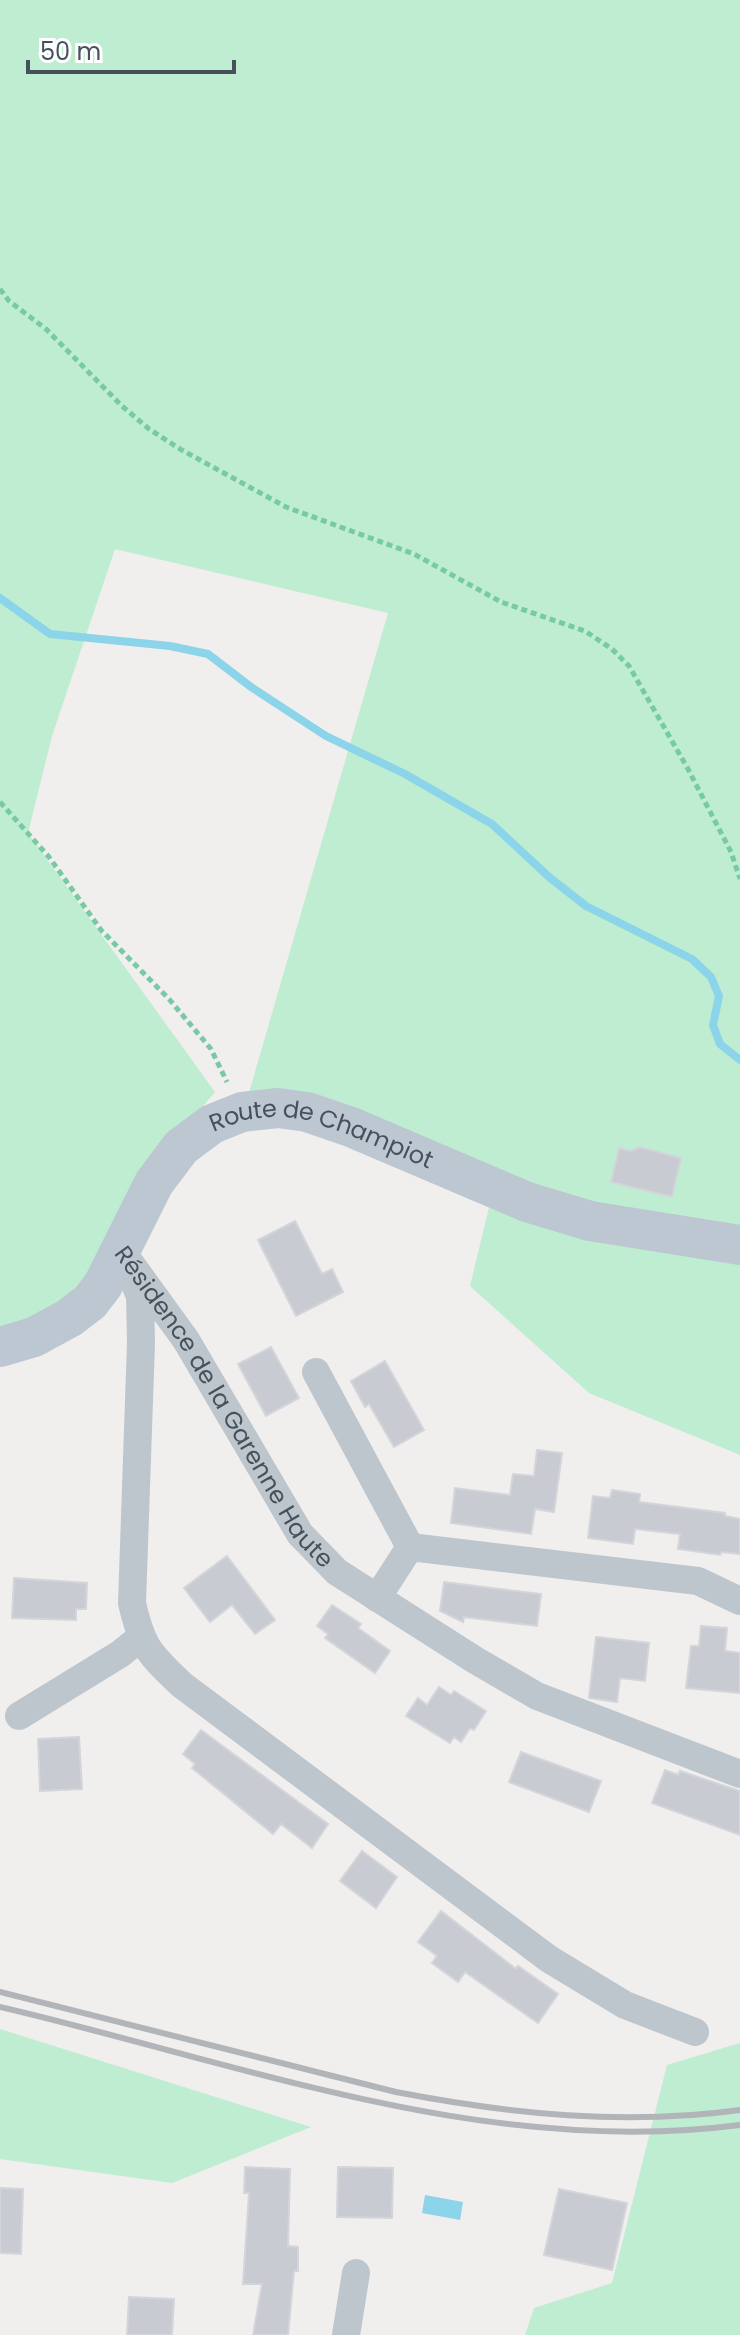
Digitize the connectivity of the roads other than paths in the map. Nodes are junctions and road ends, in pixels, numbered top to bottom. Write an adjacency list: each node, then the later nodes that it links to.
1 (740, 1245): 2 (street, Route de Champiot)
2 (120, 1249): 3 (street, Route de Champiot); 6 (street, Résidence de la Garenne Haute); 8 (street, Résidence de la Garenne Haute)
3 (0, 1347)
4 (316, 1372): 5 (street)
5 (410, 1547): 6 (street); 7 (street)
6 (377, 1598): 10 (street, Résidence de la Garenne Haute)
7 (740, 1601)
8 (140, 1638): 9 (street); 11 (street, Résidence de la Garenne Haute)
9 (19, 1716)
10 (740, 1774)
11 (695, 2032)
12 (356, 2273): 13 (street)
13 (346, 2335)

